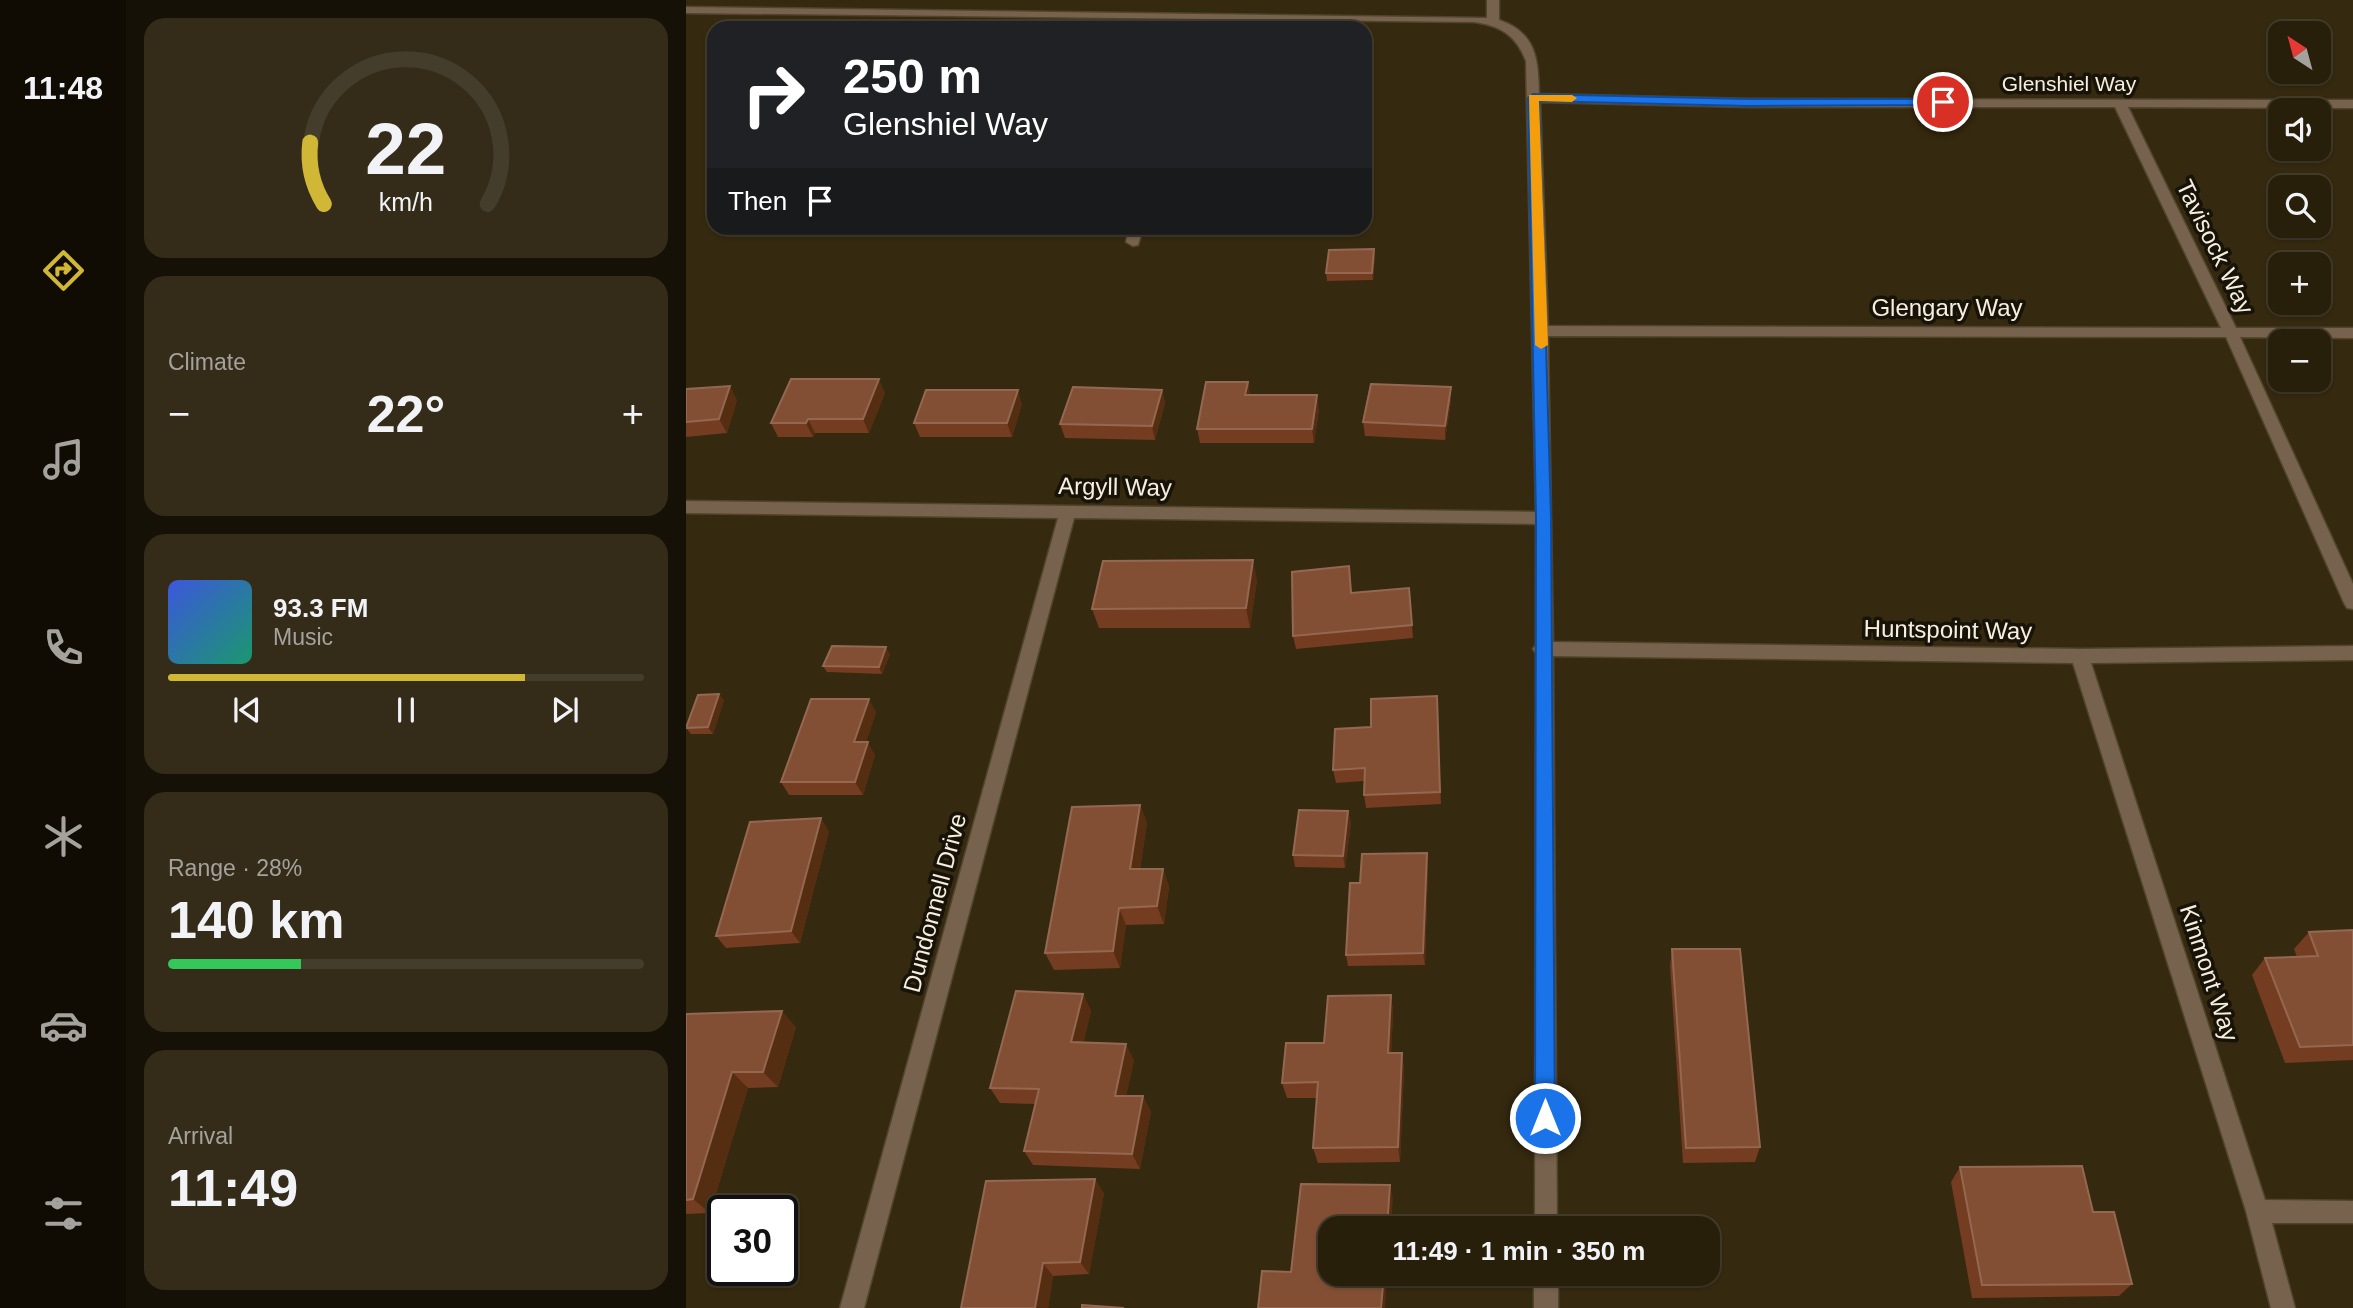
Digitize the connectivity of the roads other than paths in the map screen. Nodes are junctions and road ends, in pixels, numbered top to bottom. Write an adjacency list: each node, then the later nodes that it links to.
1 (1493, 0): 5 (street)
2 (686, 10): 3 (street)
3 (1193, 15): 4 (street); 5 (street)
4 (1191, 21)
5 (1493, 23): 6 (street)
6 (1533, 98): 7 (street, Glenshiel Way); 9 (street)
7 (2120, 104): 8 (street, Glenshiel Way); 10 (street, Tavisock Way)
8 (2353, 104)
9 (1541, 331): 10 (street, Glengary Way); 14 (street)
10 (2231, 332): 11 (street, Glengary Way); 15 (street, Tavisock Way)
11 (2353, 333)
12 (686, 507): 13 (street, Argyll Way)
13 (1068, 511): 14 (street, Argyll Way); 23 (street, Dundonnell Drive)
14 (1544, 518): 16 (street)
15 (2353, 603)
16 (1542, 649): 18 (street, Huntspoint Way); 21 (street)
17 (2353, 653): 18 (street, Huntspoint Way)
18 (2080, 656): 19 (street, Kinmont Way)
19 (2258, 1211): 20 (street); 25 (street, Kinmont Way)
20 (2353, 1212)
21 (1546, 1216)
22 (1546, 1286): 24 (street)
23 (852, 1308)
24 (1546, 1308)
25 (2283, 1308)

